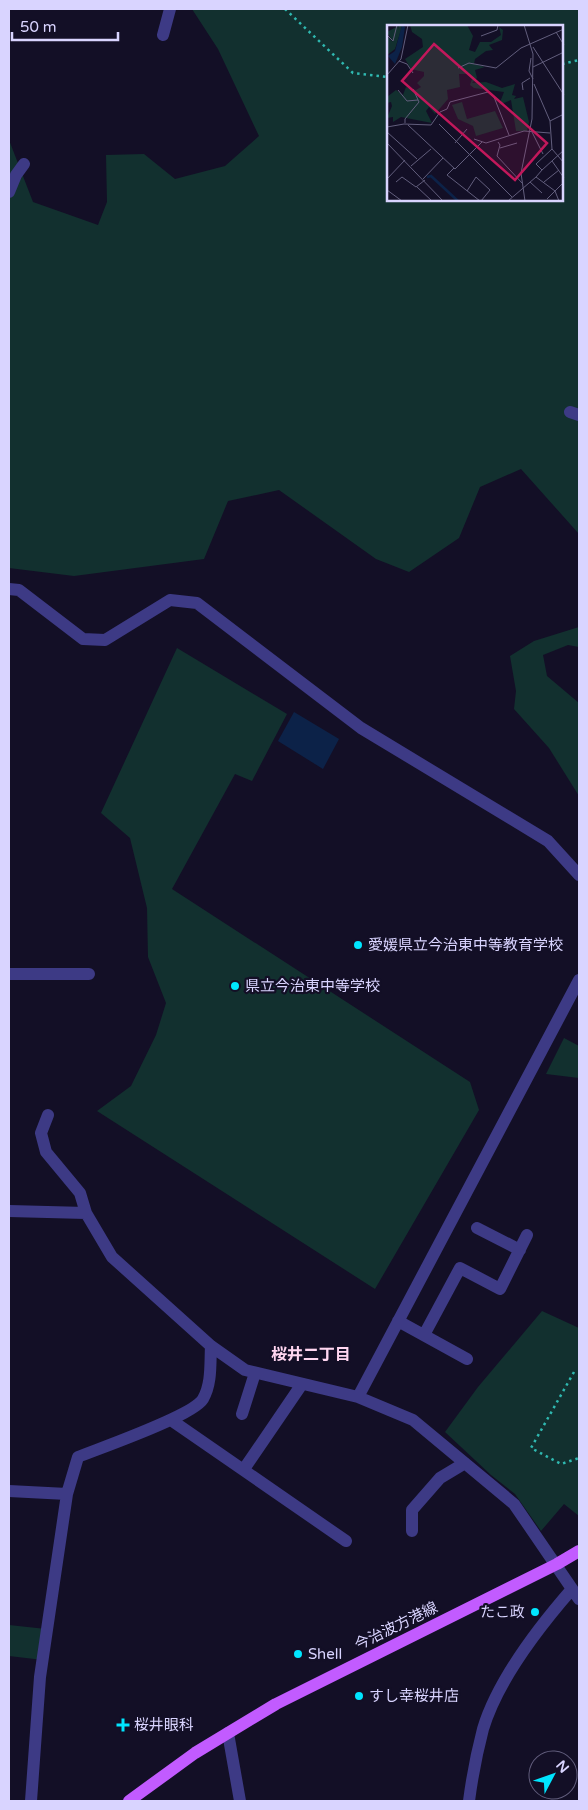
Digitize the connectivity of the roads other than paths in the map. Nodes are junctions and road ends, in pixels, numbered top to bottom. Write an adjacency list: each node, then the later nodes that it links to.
1 (170, 9): 2 (street)
2 (163, 35)
3 (24, 164): 4 (street)
4 (9, 192)
5 (9, 589): 6 (street)
6 (579, 875)
7 (9, 974): 8 (street)
8 (89, 974)
9 (579, 980): 16 (street)
10 (48, 1115): 12 (street)
11 (9, 1211): 12 (street)
12 (86, 1213): 18 (street)
13 (477, 1228): 15 (street)
14 (527, 1235): 15 (street)
15 (520, 1250): 17 (street)
16 (398, 1321): 17 (street); 22 (street)
17 (424, 1335): 19 (street)
18 (211, 1346): 20 (street); 24 (street)
19 (467, 1358)
20 (255, 1373): 21 (street); 23 (street)
21 (302, 1384): 22 (street); 26 (street)
22 (358, 1396): 25 (street)
23 (242, 1414)
24 (171, 1420): 26 (street); 28 (street)
25 (464, 1463): 29 (street); 32 (street)
26 (244, 1469): 30 (street)
27 (9, 1491): 28 (street)
28 (67, 1494): 35 (street)
29 (412, 1531)
30 (346, 1541)
31 (579, 1550): 32 (main road, 今治波方港線)
32 (557, 1564): 33 (street); 34 (main road, 今治波方港線)
33 (575, 1594): 38 (street)
34 (228, 1733): 36 (main road, 今治波方港線); 37 (street)
35 (31, 1801)
36 (129, 1801)
37 (240, 1801)
38 (469, 1801)

